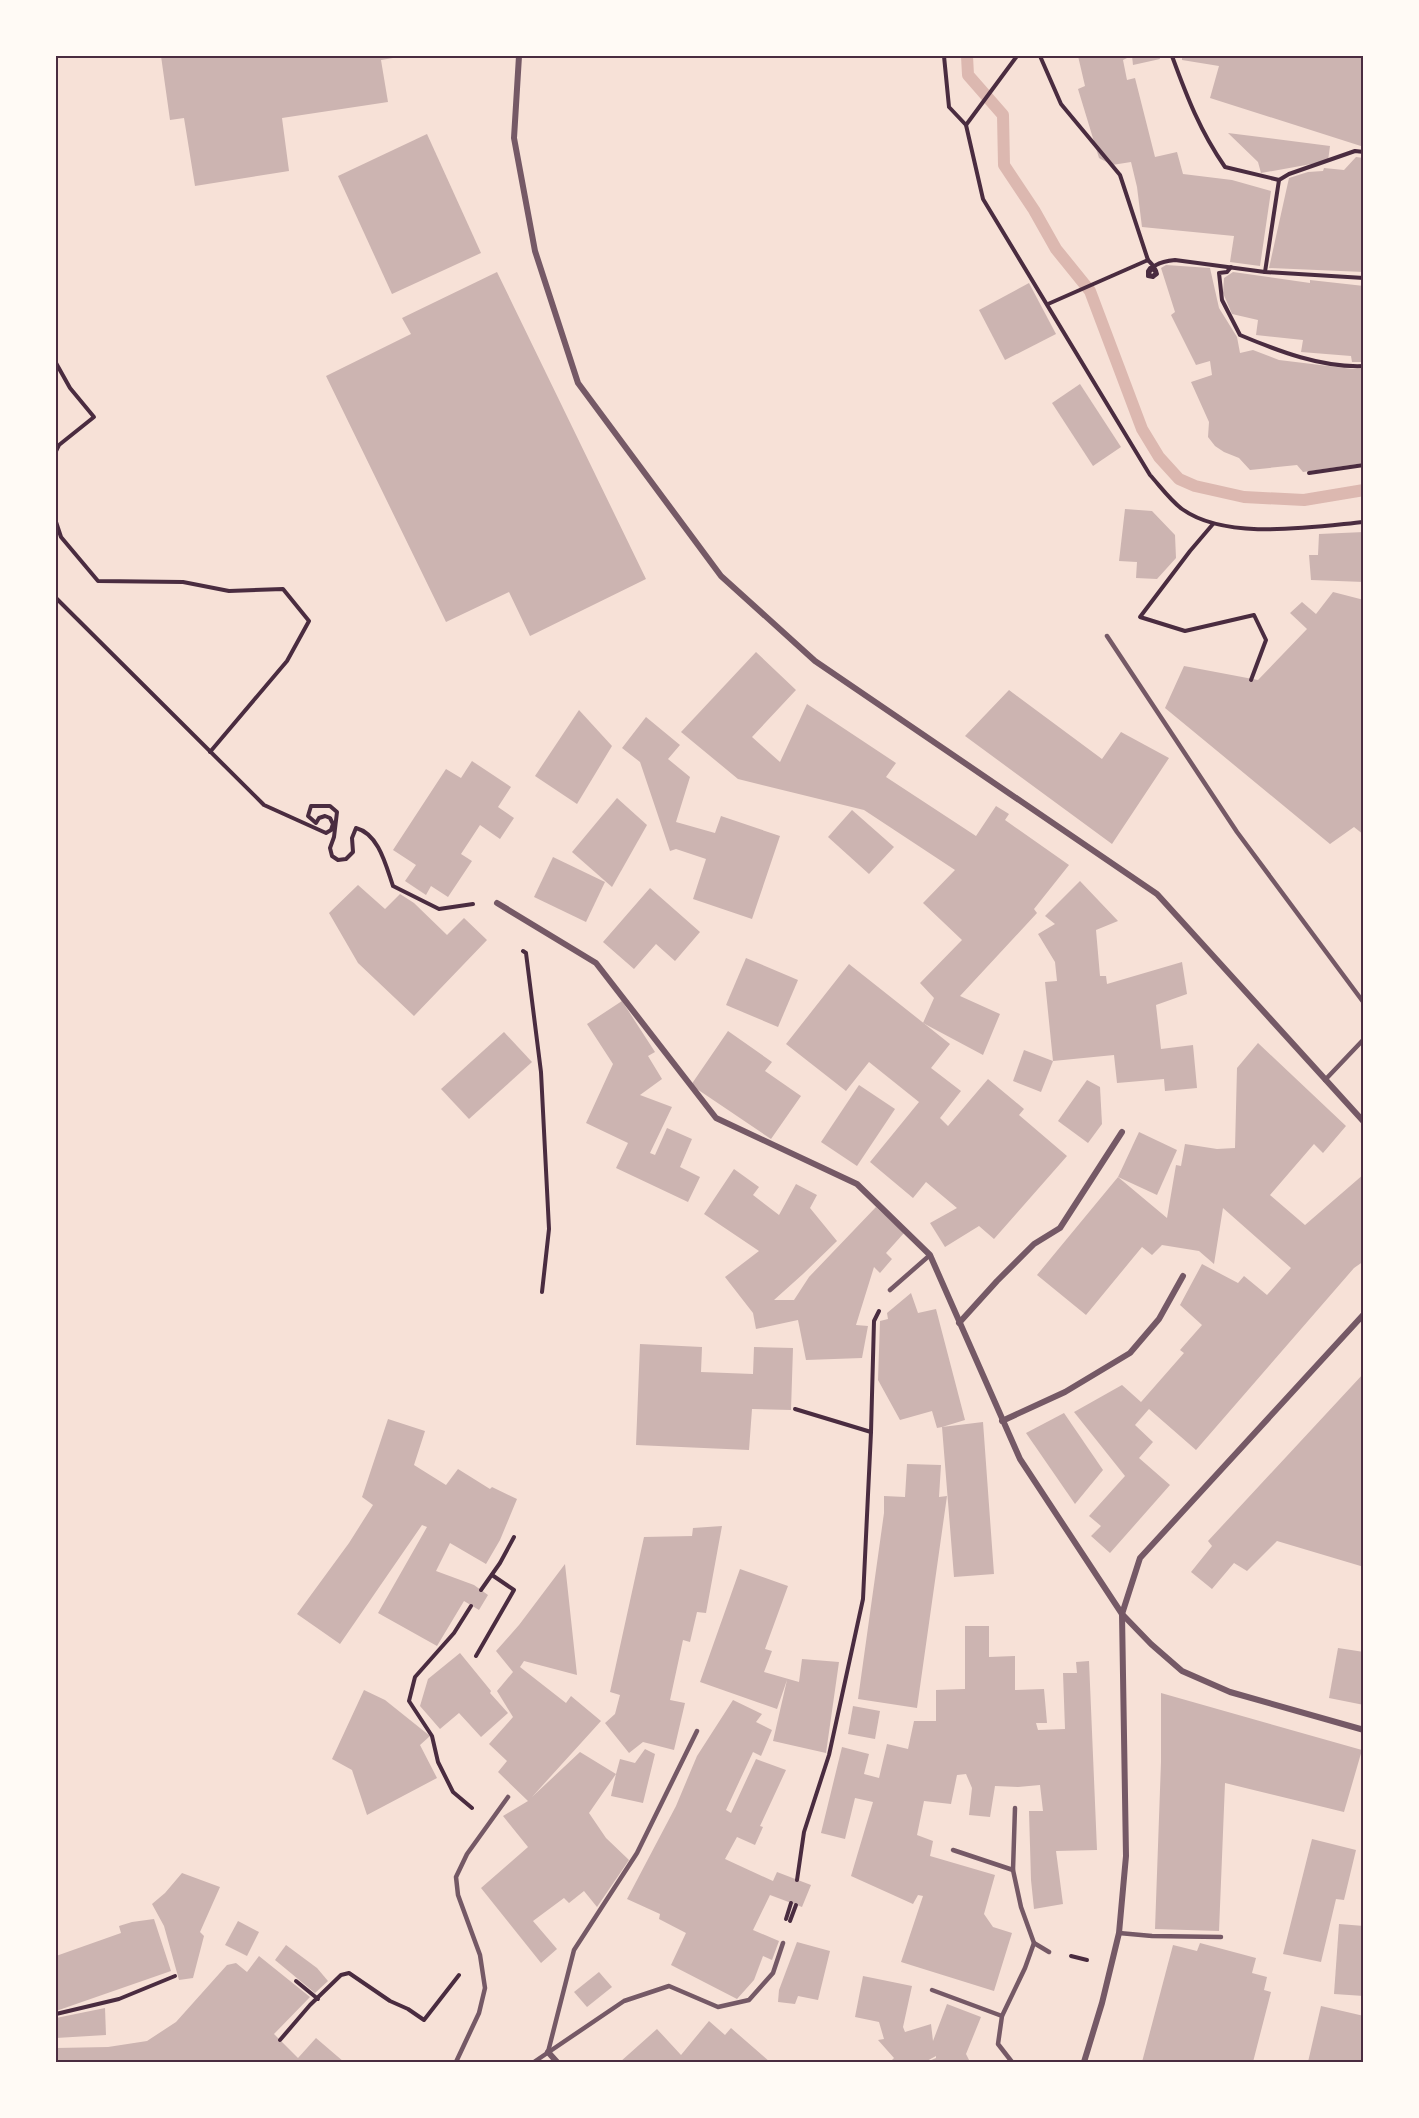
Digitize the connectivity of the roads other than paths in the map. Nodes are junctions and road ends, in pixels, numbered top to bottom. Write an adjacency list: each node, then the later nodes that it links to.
1 (519, 56): 6 (street)
2 (1107, 636): 4 (lane)
3 (497, 903): 9 (street)
4 (1364, 1003)
5 (1364, 1039): 6 (lane)
6 (1325, 1080): 7 (street)
7 (1364, 1122)
8 (1122, 1132): 13 (street)
9 (930, 1255): 11 (lane); 13 (street)
10 (1183, 1276): 14 (street)
11 (890, 1290)
12 (1364, 1314): 15 (street)
13 (959, 1323): 14 (street)
14 (1002, 1421): 15 (street)
15 (1122, 1614): 16 (street); 22 (street)
16 (1364, 1730)
17 (697, 1731): 29 (lane)
18 (508, 1797): 30 (lane)
19 (1015, 1808): 21 (lane)
20 (953, 1850): 21 (lane)
21 (1013, 1869): 25 (lane)
22 (1119, 1933): 23 (lane); 34 (street)
23 (1221, 1937)
24 (783, 1943): 29 (lane)
25 (1034, 1943): 26 (lane); 28 (lane)
26 (1049, 1952)
27 (932, 1990): 28 (lane)
28 (1002, 2016): 33 (lane)
29 (548, 2052): 31 (lane); 32 (street)
30 (456, 2062)
31 (534, 2062)
32 (556, 2062)
33 (1012, 2062)
34 (1084, 2062)

